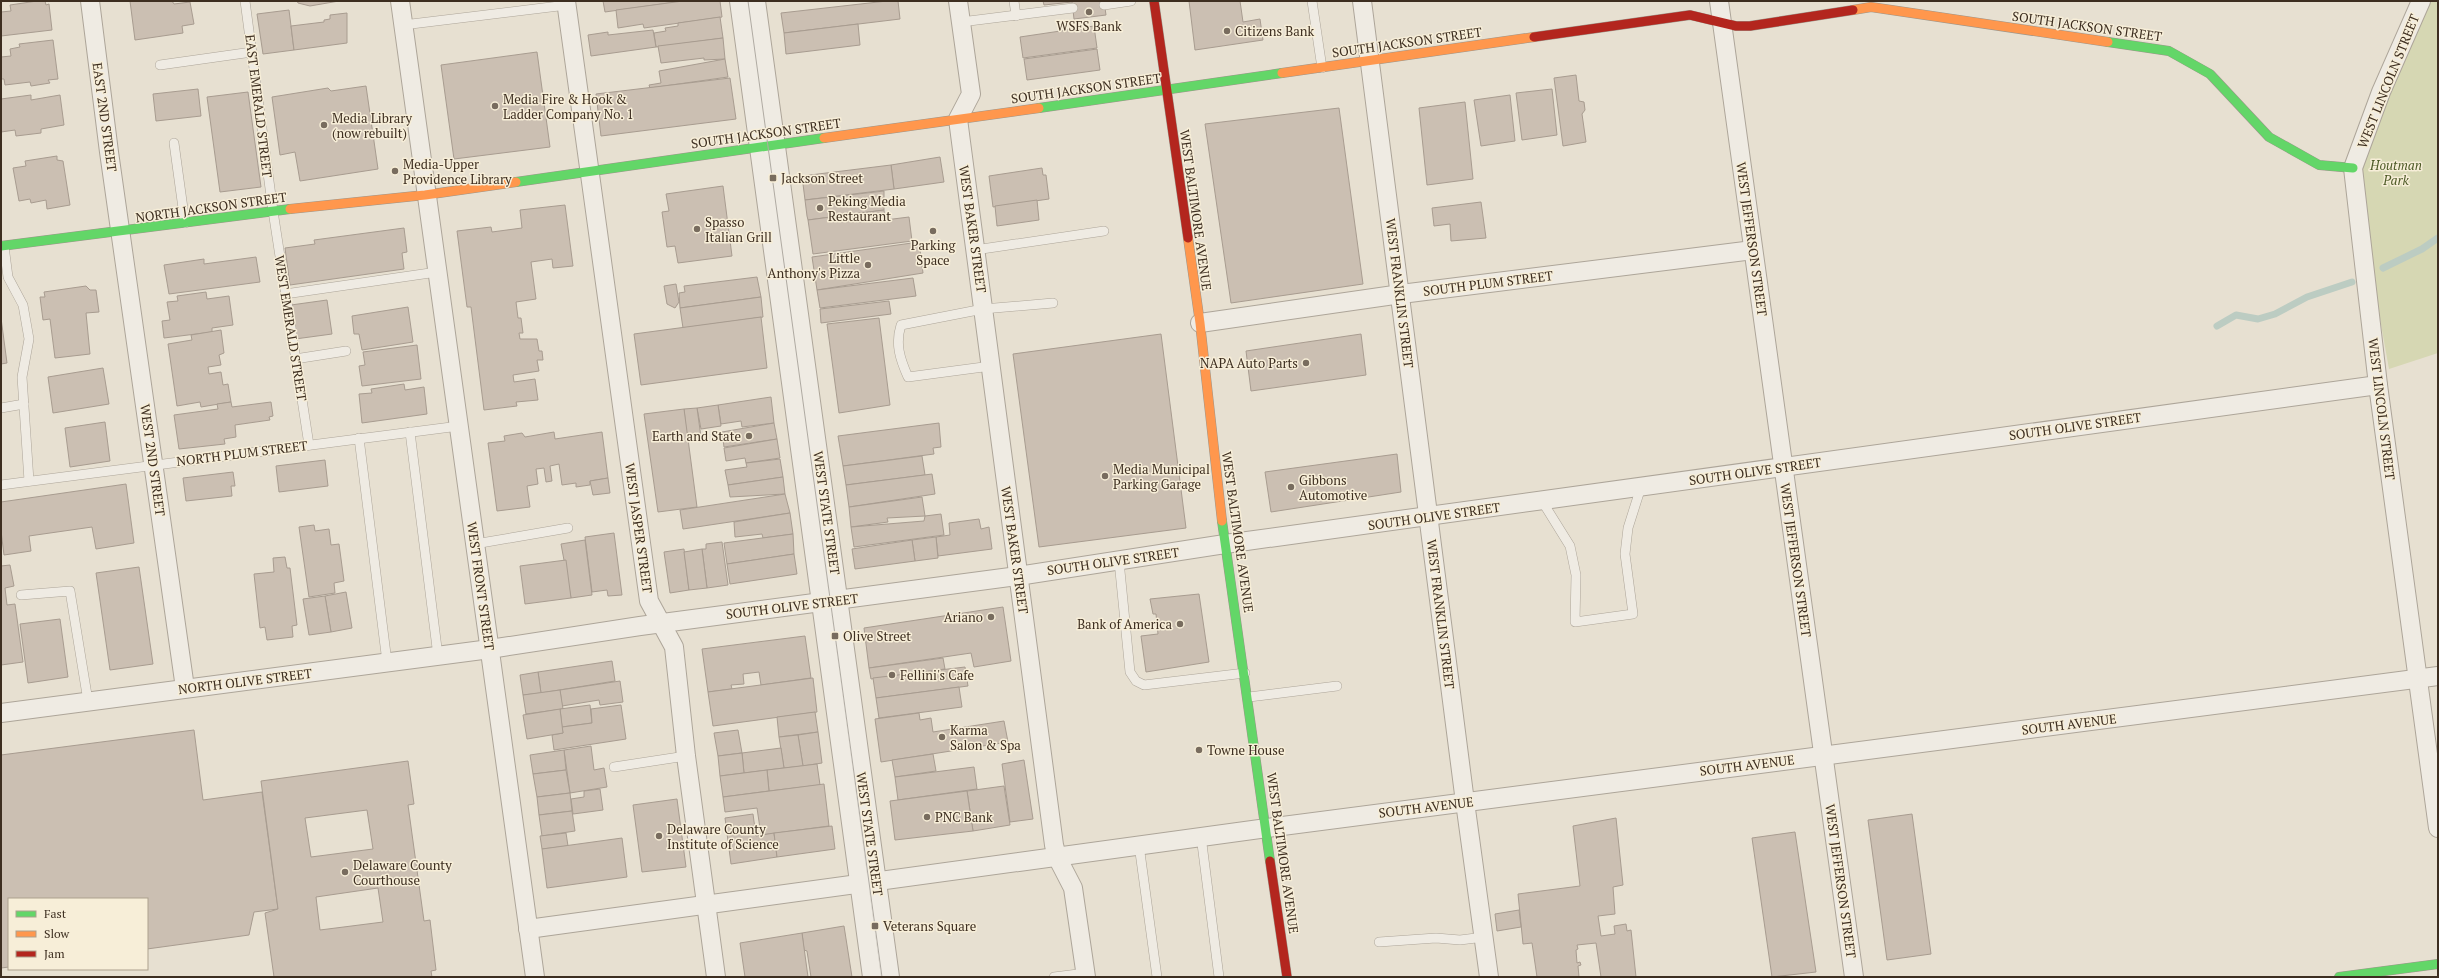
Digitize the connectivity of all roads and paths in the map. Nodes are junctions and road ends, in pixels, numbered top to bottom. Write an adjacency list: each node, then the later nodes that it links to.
1 (90, 1): 35 (street, EAST 2ND STREET)
2 (245, 1): 21 (lane, EAST EMERALD STREET)
3 (400, 1): 20 (street, WEST FRONT STREET)
4 (739, 1): 28 (street)
5 (756, 1): 28 (street)
6 (958, 1): 18 (street)
7 (1014, 1): 17 (lane)
8 (1131, 1): 15 (lane)
9 (1154, 1): 25 (street, WEST BALTIMORE AVENUE)
10 (1312, 1): 24 (lane)
11 (1362, 1): 22 (street, WEST FRANKLIN STREET)
12 (1719, 1): 19 (street, WEST JEFFERSON STREET)
13 (2421, 1): 29 (street, WEST LINCOLN STREET)
14 (567, 3): 20 (lane); 30 (street, WEST JASPER STREET)
15 (1104, 5)
16 (1073, 8): 17 (lane)
17 (1016, 16): 18 (lane)
18 (961, 22): 26 (street)
19 (1722, 24): 22 (street, SOUTH JACKSON STREET); 29 (street, SOUTH JACKSON STREET); 38 (street, WEST JEFFERSON STREET)
20 (403, 25): 31 (street, WEST FRONT STREET)
21 (252, 52): 23 (lane); 32 (lane, EAST EMERALD STREET)
22 (1370, 61): 24 (street, SOUTH JACKSON STREET); 41 (street, WEST FRANKLIN STREET)
23 (160, 65)
24 (1322, 68): 25 (street, SOUTH JACKSON STREET)
25 (1165, 90): 26 (street, SOUTH JACKSON STREET); 44 (street, WEST BALTIMORE AVENUE)
26 (958, 119): 28 (street, SOUTH JACKSON STREET); 37 (street, WEST BAKER STREET)
27 (174, 143): 33 (lane)
28 (768, 146): 30 (street, SOUTH JACKSON STREET); 68 (street, WEST STATE STREET)
29 (2353, 168): 48 (street, WEST LINCOLN STREET)
30 (590, 170): 31 (street, SOUTH JACKSON STREET); 69 (street, WEST JASPER STREET)
31 (425, 195): 32 (street, NORTH JACKSON STREET); 39 (street, WEST FRONT STREET)
32 (272, 211): 33 (street, NORTH JACKSON STREET); 40 (lane, WEST EMERALD STREET)
33 (185, 223): 35 (street, NORTH JACKSON STREET)
34 (1104, 231): 37 (lane)
35 (122, 232): 36 (street, NORTH JACKSON STREET); 55 (street, WEST 2ND STREET)
36 (3, 246): 49 (lane)
37 (975, 250): 43 (street, WEST BAKER STREET)
38 (1753, 250): 41 (street, SOUTH PLUM STREET); 56 (street, WEST JEFFERSON STREET)
39 (437, 272): 40 (lane); 51 (street, WEST FRONT STREET)
40 (285, 294): 46 (lane, WEST EMERALD STREET)
41 (1401, 294): 44 (street, SOUTH PLUM STREET); 61 (street, WEST FRANKLIN STREET)
42 (1053, 303): 43 (lane)
43 (983, 309): 47 (street, WEST BAKER STREET); 47 (lane)
44 (1200, 323): 64 (street, WEST BALTIMORE AVENUE)
45 (346, 351): 46 (lane)
46 (295, 359): 54 (lane, WEST EMERALD STREET)
47 (991, 366): 66 (street, WEST BAKER STREET)
48 (2378, 385): 56 (street, SOUTH OLIVE STREET); 75 (street, WEST LINCOLN STREET)
49 (24, 404): 50 (lane); 57 (lane)
50 (1, 408)
51 (459, 426): 52 (lane, NORTH PLUM STREET); 63 (street, WEST FRONT STREET)
52 (410, 432): 53 (lane, NORTH PLUM STREET); 71 (lane)
53 (360, 438): 54 (lane, NORTH PLUM STREET); 72 (lane)
54 (309, 444): 55 (lane, NORTH PLUM STREET)
55 (154, 465): 57 (lane, NORTH PLUM STREET); 77 (street, WEST 2ND STREET)
56 (1784, 467): 59 (street, SOUTH OLIVE STREET); 81 (street, WEST JEFFERSON STREET)
57 (29, 481): 58 (lane, NORTH PLUM STREET)
58 (1, 485)
59 (1641, 487): 60 (street, SOUTH OLIVE STREET); 60 (lane)
60 (1542, 501): 61 (street, SOUTH OLIVE STREET)
61 (1429, 517): 64 (street, SOUTH OLIVE STREET); 84 (street, WEST FRANKLIN STREET)
62 (568, 528): 63 (lane)
63 (475, 544): 70 (street, WEST FRONT STREET)
64 (1225, 544): 65 (street, SOUTH OLIVE STREET); 73 (street, WEST BALTIMORE AVENUE)
65 (1119, 561): 66 (street, SOUTH OLIVE STREET); 73 (lane)
66 (1018, 576): 68 (street, SOUTH OLIVE STREET); 89 (street, WEST BAKER STREET)
67 (20, 595): 79 (lane)
68 (830, 601): 69 (street, SOUTH OLIVE STREET); 90 (street, WEST STATE STREET)
69 (660, 623): 70 (street, SOUTH OLIVE STREET); 82 (street, WEST JASPER STREET)
70 (490, 649): 71 (street, NORTH OLIVE STREET); 92 (street, WEST FRONT STREET)
71 (438, 656): 72 (street, NORTH OLIVE STREET)
72 (388, 662): 77 (street, NORTH OLIVE STREET)
73 (1245, 672): 78 (street, WEST BALTIMORE AVENUE)
74 (2438, 676): 75 (street, SOUTH AVENUE)
75 (2418, 679): 81 (street, SOUTH AVENUE); 86 (street, WEST LINCOLN STREET)
76 (1337, 686): 78 (lane)
77 (185, 688): 79 (street, NORTH OLIVE STREET)
78 (1249, 697): 85 (street, WEST BALTIMORE AVENUE)
79 (88, 701): 80 (street, NORTH OLIVE STREET)
80 (1, 713)
81 (1824, 755): 84 (street, SOUTH AVENUE); 106 (street, WEST JEFFERSON STREET)
82 (686, 756): 83 (lane); 91 (street, WEST JASPER STREET)
83 (614, 768)
84 (1464, 802): 85 (street, SOUTH AVENUE); 93 (street, WEST FRANKLIN STREET)
85 (1267, 828): 87 (street, SOUTH AVENUE); 104 (street, WEST BALTIMORE AVENUE)
86 (2438, 828)
87 (1201, 836): 88 (street, SOUTH AVENUE); 103 (lane)
88 (1139, 845): 89 (street, SOUTH AVENUE); 102 (lane)
89 (1057, 857): 90 (street); 96 (street, WEST BAKER STREET)
90 (868, 882): 91 (street); 99 (street, WEST STATE STREET); 100 (street, WEST STATE STREET)
91 (706, 904): 92 (street); 98 (street, WEST JASPER STREET)
92 (528, 929): 97 (street, WEST FRONT STREET)
93 (1484, 937): 94 (lane); 105 (street, WEST FRANKLIN STREET)
94 (1379, 942)
95 (2438, 964): 107 (street)
96 (1086, 975): 101 (lane)
97 (535, 977)
98 (716, 977)
99 (872, 977)
100 (890, 977)
101 (1054, 977)
102 (1157, 977)
103 (1219, 977)
104 (1287, 977)
105 (1489, 977)
106 (1854, 977)
107 (2339, 977)

